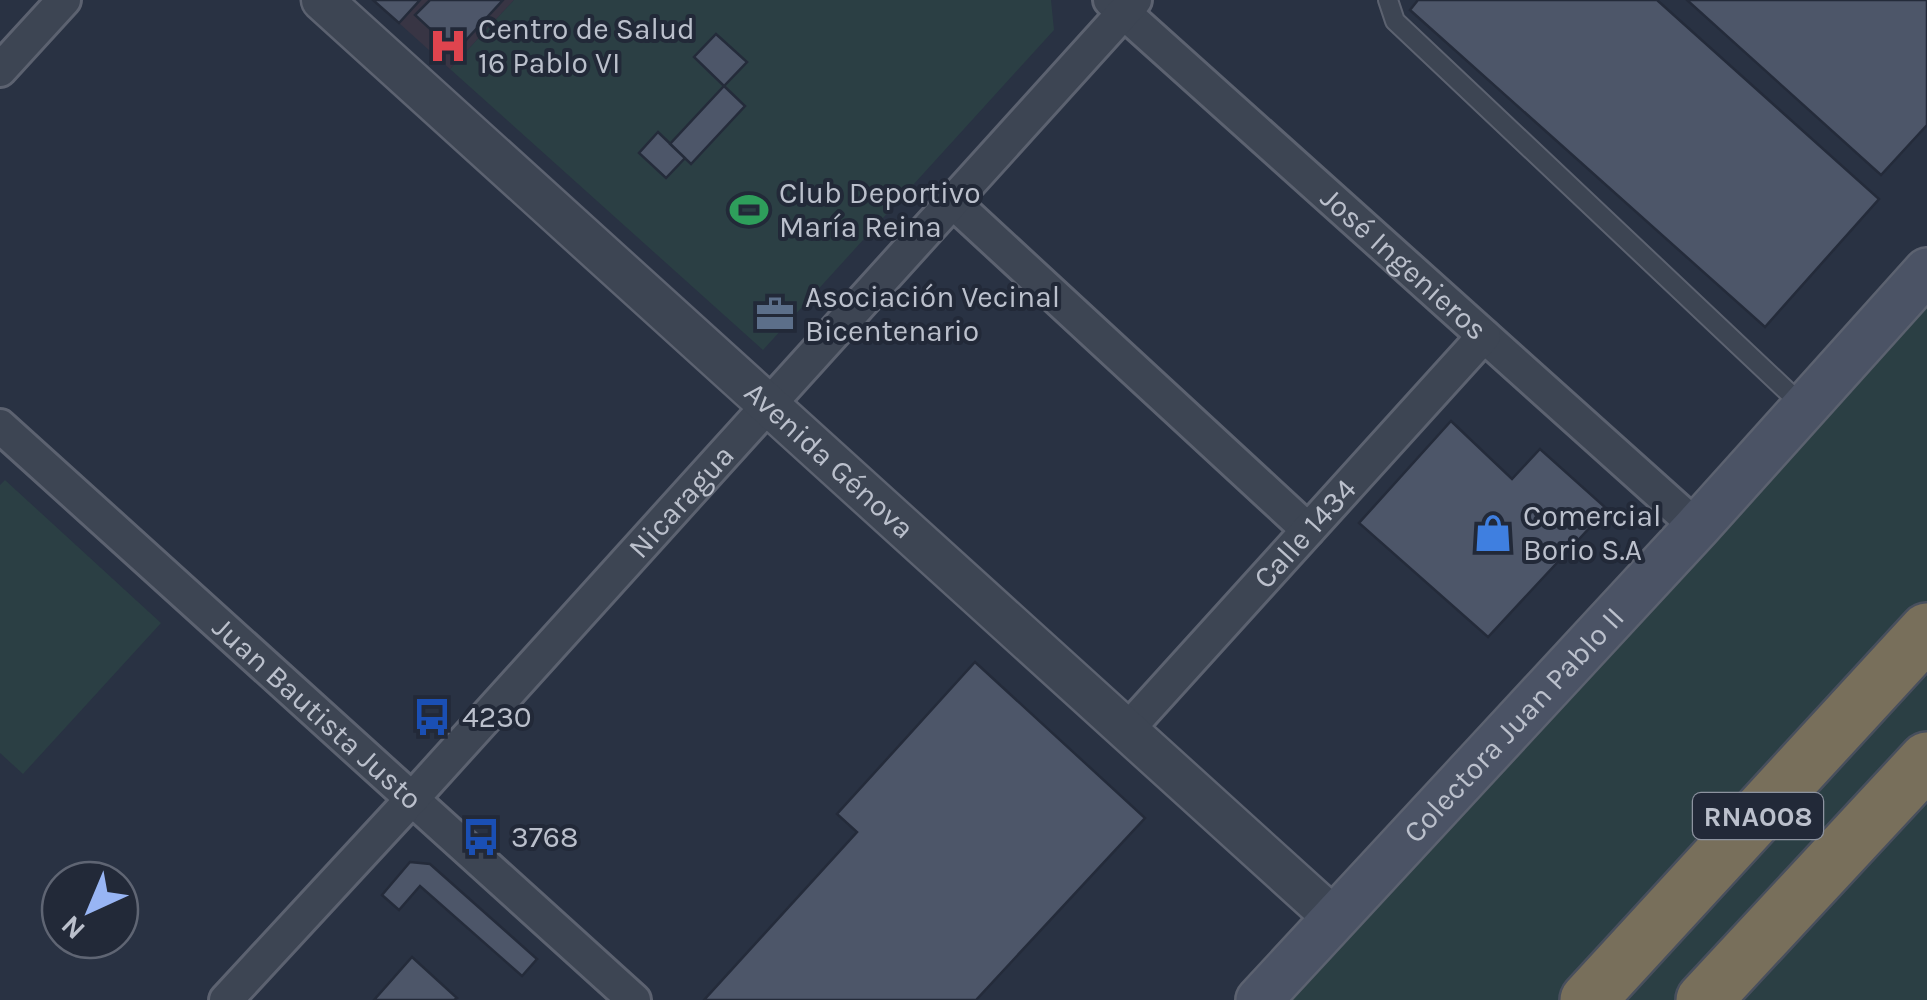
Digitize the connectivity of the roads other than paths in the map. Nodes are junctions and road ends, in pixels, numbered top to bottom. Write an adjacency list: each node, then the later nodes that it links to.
1 (64, 0): 5 (street)
2 (322, 0): 9 (street, Avenida Génova)
3 (1388, 0): 10 (lane)
4 (1123, 4): 6 (street, Nicaragua); 8 (street, José Ingenieros)
5 (0, 70)
6 (953, 202): 9 (street, Nicaragua); 13 (street)
7 (1927, 271): 10 (main road, Colectora Juan Pablo II)
8 (1484, 336): 12 (street, José Ingenieros); 13 (street, Calle 1434)
9 (769, 405): 15 (street, Avenida Génova); 17 (street, Nicaragua)
10 (1804, 408): 12 (main road, Colectora Juan Pablo II)
11 (0, 426): 17 (street, Juan Bautista Justo)
12 (1697, 527): 18 (main road, Colectora Juan Pablo II)
13 (1308, 530): 15 (street, Calle 1434)
14 (1927, 631): 22 (highway, RNA008)
15 (1127, 730): 18 (street, Avenida Génova)
16 (1927, 760): 23 (highway, RNA008)
17 (412, 800): 19 (street, Nicaragua); 20 (street, Juan Bautista Justo)
18 (1336, 919): 21 (main road, Colectora Juan Pablo II)
19 (226, 1000)
20 (634, 1000)
21 (1259, 1000)
22 (1588, 1000)
23 (1704, 1000)

